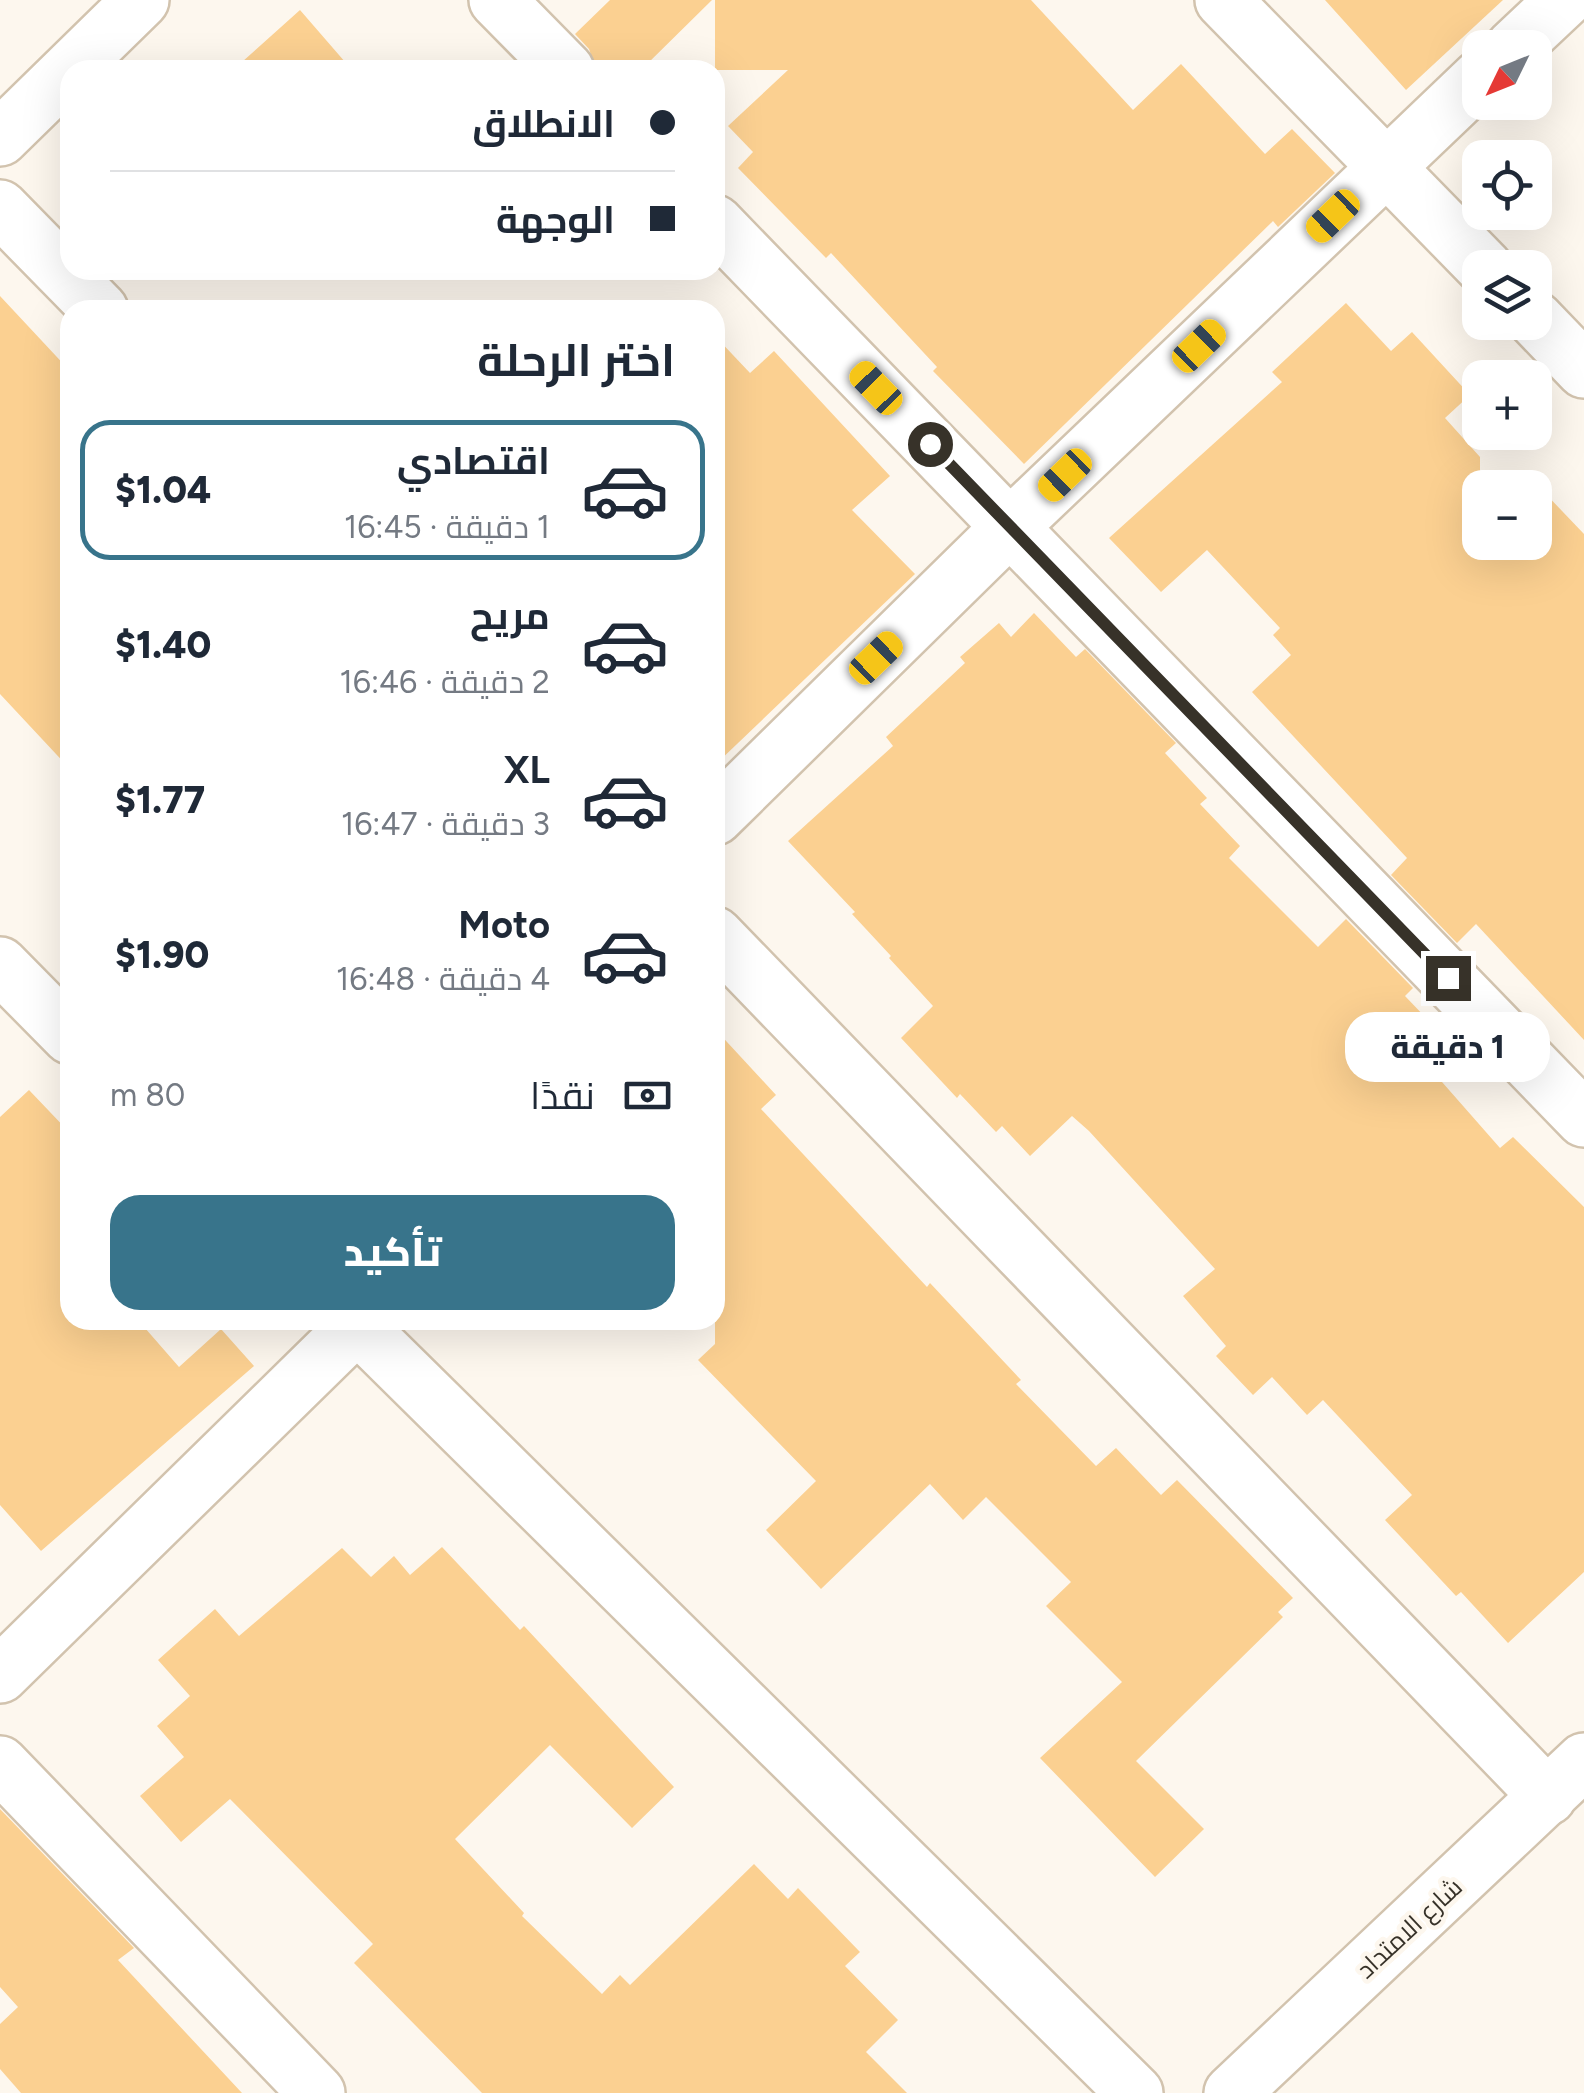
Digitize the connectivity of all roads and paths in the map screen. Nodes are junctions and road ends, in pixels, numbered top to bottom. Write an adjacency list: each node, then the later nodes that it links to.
1 (141, 0): 6 (street)
2 (497, 0): 7 (street)
3 (1223, 0): 11 (street)
4 (1564, 0): 5 (street)
5 (1532, 30)
6 (80, 60)
7 (556, 60)
8 (60, 79): 10 (street)
9 (1462, 95): 11 (street)
10 (0, 138)
11 (1386, 165): 14 (street); 20 (street)
12 (0, 208): 15 (street)
13 (725, 233): 20 (street)
14 (1468, 250)
15 (60, 269)
16 (71, 280): 17 (street)
17 (90, 300)
18 (1552, 337): 19 (street)
19 (1584, 370)
20 (1011, 526): 21 (street); 25 (street)
21 (725, 807)
22 (725, 945): 30 (street)
23 (0, 965): 24 (street)
24 (60, 1026)
25 (1584, 1119)
26 (347, 1330): 28 (street)
27 (363, 1330): 32 (street)
28 (0, 1676)
29 (0, 1764): 31 (street)
30 (1566, 1779): 33 (street, شارع الامتداد)
31 (317, 2093)
32 (1135, 2093)
33 (1232, 2093)

